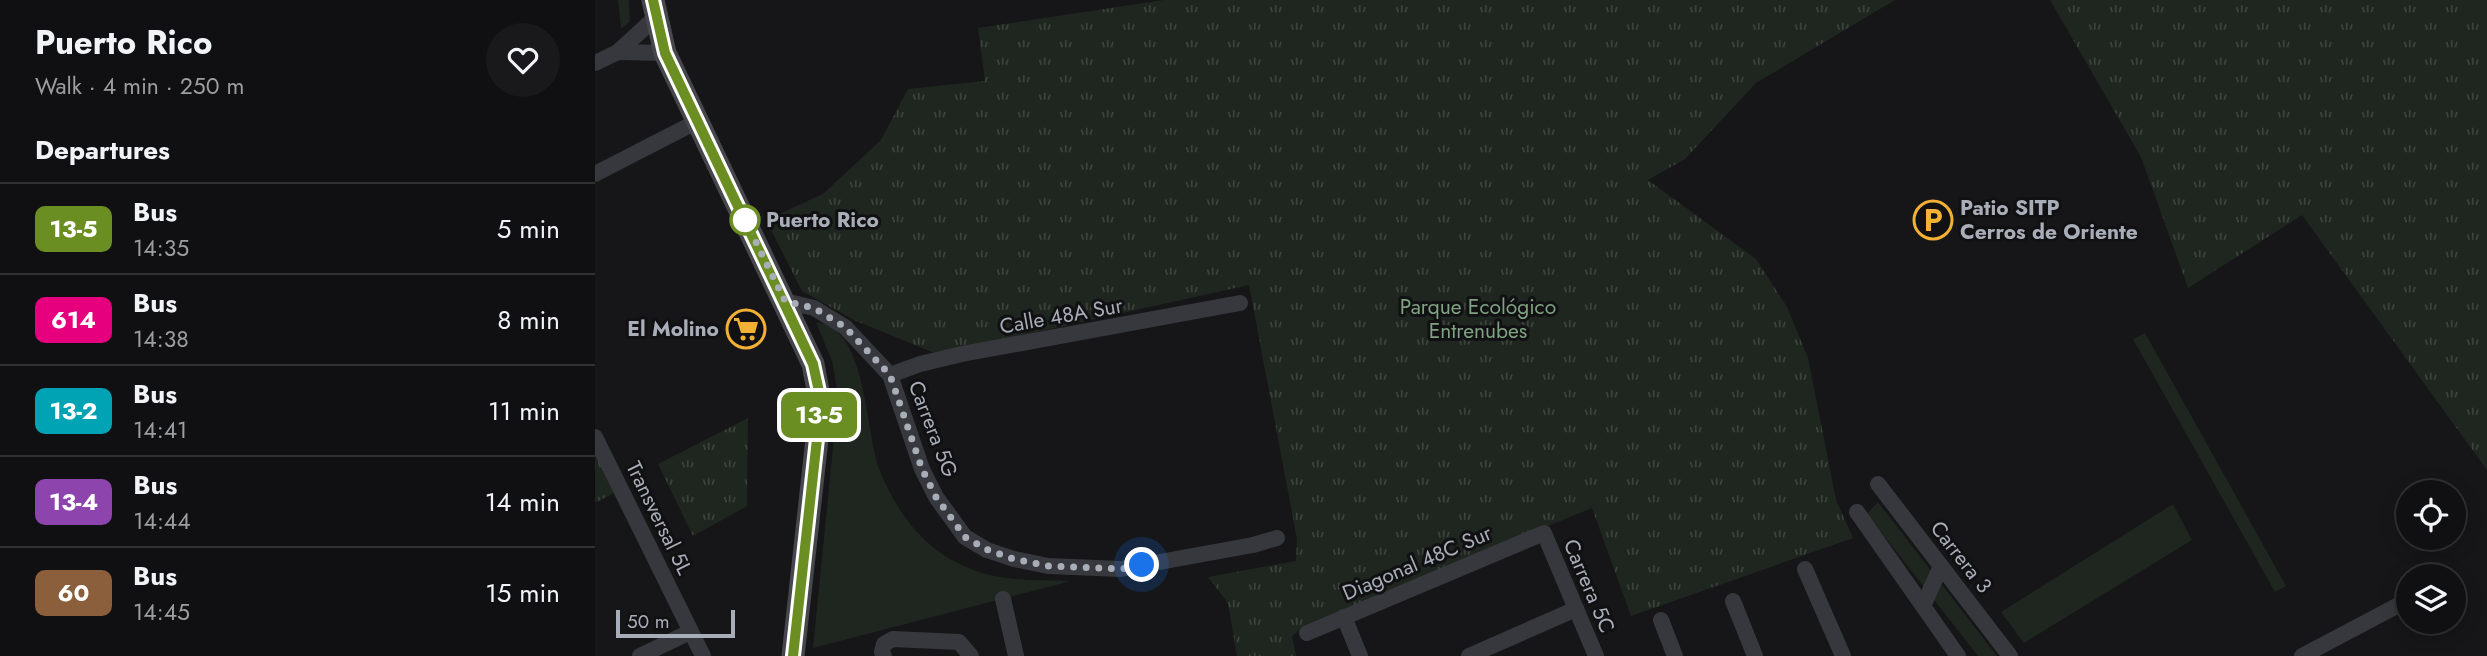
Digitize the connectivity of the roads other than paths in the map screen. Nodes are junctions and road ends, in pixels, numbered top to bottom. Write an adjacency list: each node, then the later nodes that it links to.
1 (655, 9): 2 (street); 3 (main road)
2 (618, 52): 3 (street); 4 (street)
3 (665, 53): 5 (main road)
4 (595, 63)
5 (698, 121): 6 (street); 7 (main road)
6 (595, 174)
7 (785, 301): 9 (street, Carrera 5G); 26 (main road)
8 (1240, 303): 9 (street, Calle 48A Sur)
9 (890, 375): 14 (street, Carrera 5G)
10 (595, 437): 24 (street, Transversal 5L)
11 (1878, 484): 15 (street, Carrera 3)
12 (1857, 512): 19 (street)
13 (1544, 533): 21 (street, Carrera 5C); 22 (street, Diagonal 48C Sur)
14 (1277, 538)
15 (1941, 566): 19 (street); 39 (street, Carrera 3)
16 (1805, 569): 37 (street)
17 (1003, 598): 31 (street)
18 (1733, 601): 36 (street)
19 (1923, 606): 38 (street)
20 (2396, 606): 40 (street)
21 (1576, 609): 33 (street); 34 (street, Carrera 5C)
22 (1344, 617): 25 (street, Diagonal 48C Sur); 32 (street)
23 (1661, 620): 35 (street)
24 (690, 632): 27 (street); 28 (street, Transversal 5L)
25 (1307, 633)
26 (799, 654)
27 (640, 656)
28 (703, 656)
29 (884, 656): 30 (street)
30 (971, 656)
31 (1016, 656)
32 (1360, 656)
33 (1469, 656)
34 (1595, 656)
35 (1675, 656)
36 (1755, 656)
37 (1843, 656)
38 (1958, 656)
39 (2010, 656)
40 (2302, 656)

